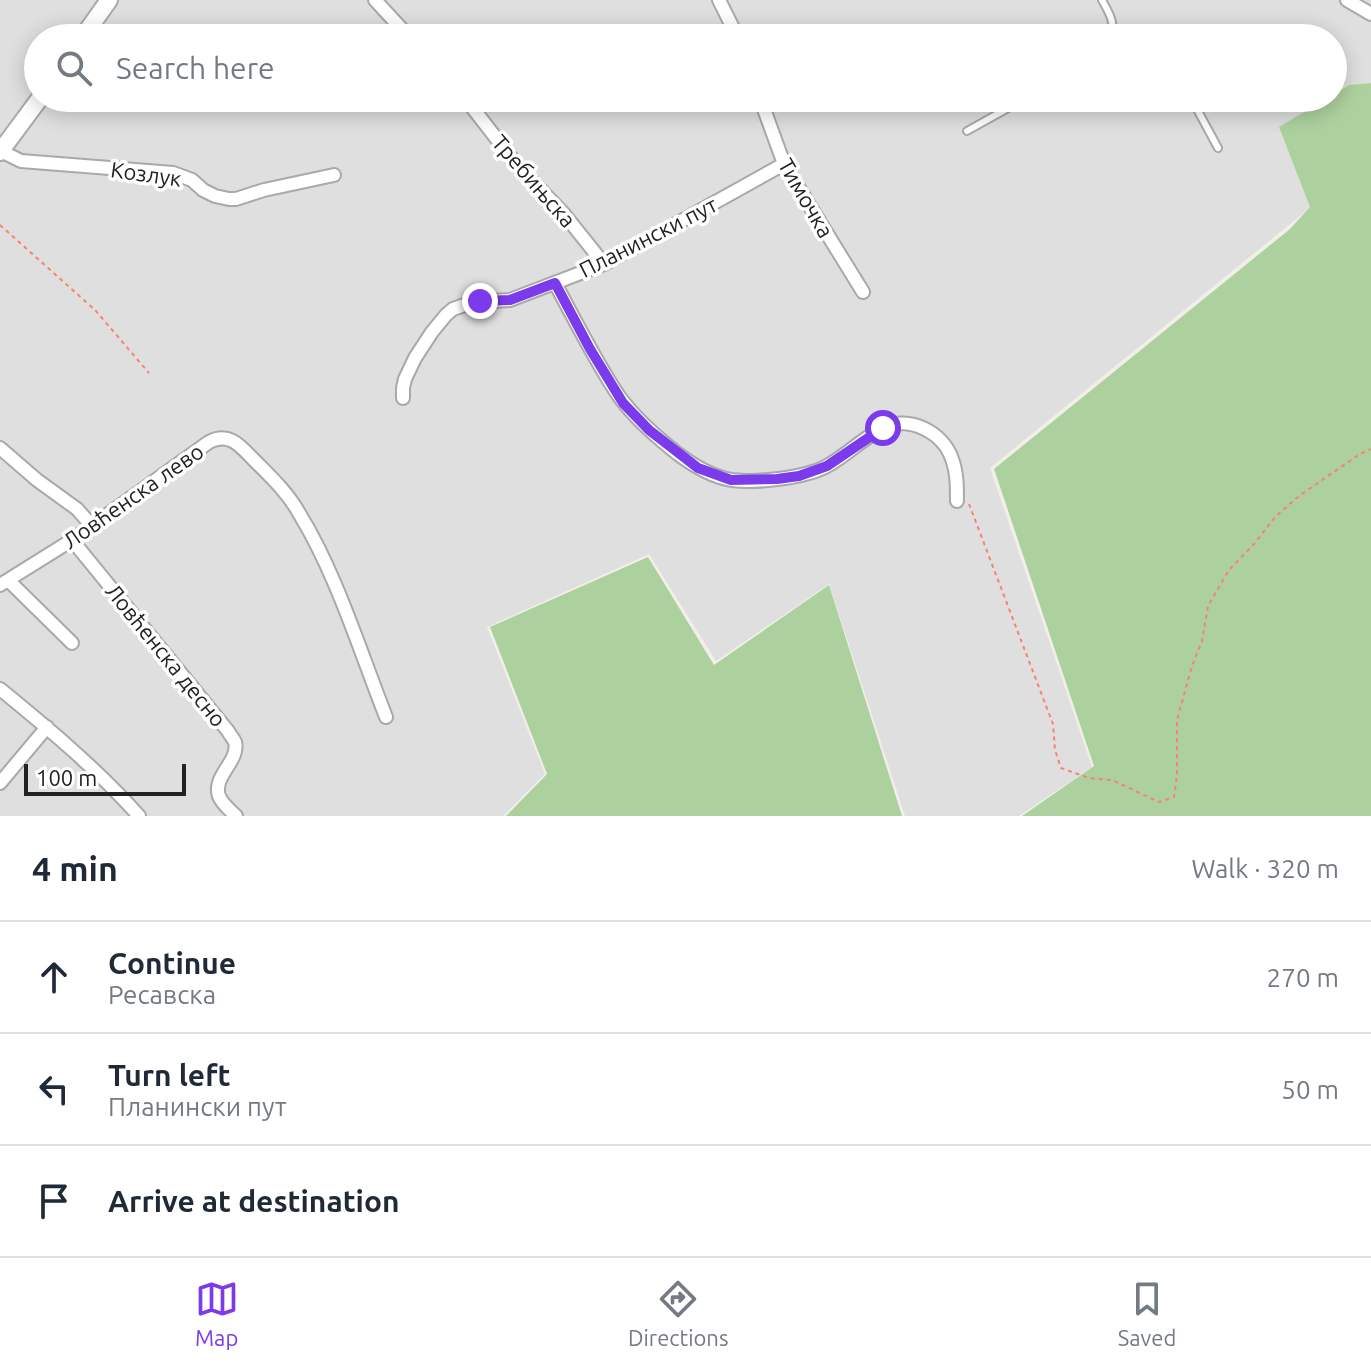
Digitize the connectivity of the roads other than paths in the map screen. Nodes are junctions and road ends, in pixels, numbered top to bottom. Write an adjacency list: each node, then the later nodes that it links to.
1 (109, 0): 7 (street)
2 (375, 0): 8 (street)
3 (719, 0): 9 (street)
4 (1102, 0): 10 (lane)
5 (1347, 0): 6 (street)
6 (1371, 14)
7 (92, 24)
8 (397, 24)
9 (731, 24)
10 (1111, 24)
11 (30, 112): 18 (street)
12 (476, 112): 21 (street, Требињска)
13 (765, 112): 19 (street, Тимочка)
14 (1001, 112): 16 (lane)
15 (1199, 112): 17 (lane)
16 (967, 131)
17 (1218, 148)
18 (0, 152): 20 (street, Козлук)
19 (784, 164): 21 (street, Планински пут); 23 (street, Тимочка)
20 (334, 175)
21 (604, 264): 22 (street, Планински пут)
22 (555, 283): 24 (street, Планински пут); 26 (street)
23 (863, 292)
24 (403, 398)
25 (0, 448): 27 (street)
26 (957, 501)
27 (92, 526): 28 (street, Ловћенска лево); 32 (street, Ловћенска лево)
28 (72, 540): 29 (street, Ловћенска лево); 36 (street, Ловћенска десно)
29 (4, 583): 30 (street, Ловћенска лево)
30 (72, 643)
31 (0, 689): 33 (street)
32 (386, 717)
33 (47, 727): 34 (street); 35 (street)
34 (0, 783)
35 (139, 816)
36 (236, 816)

